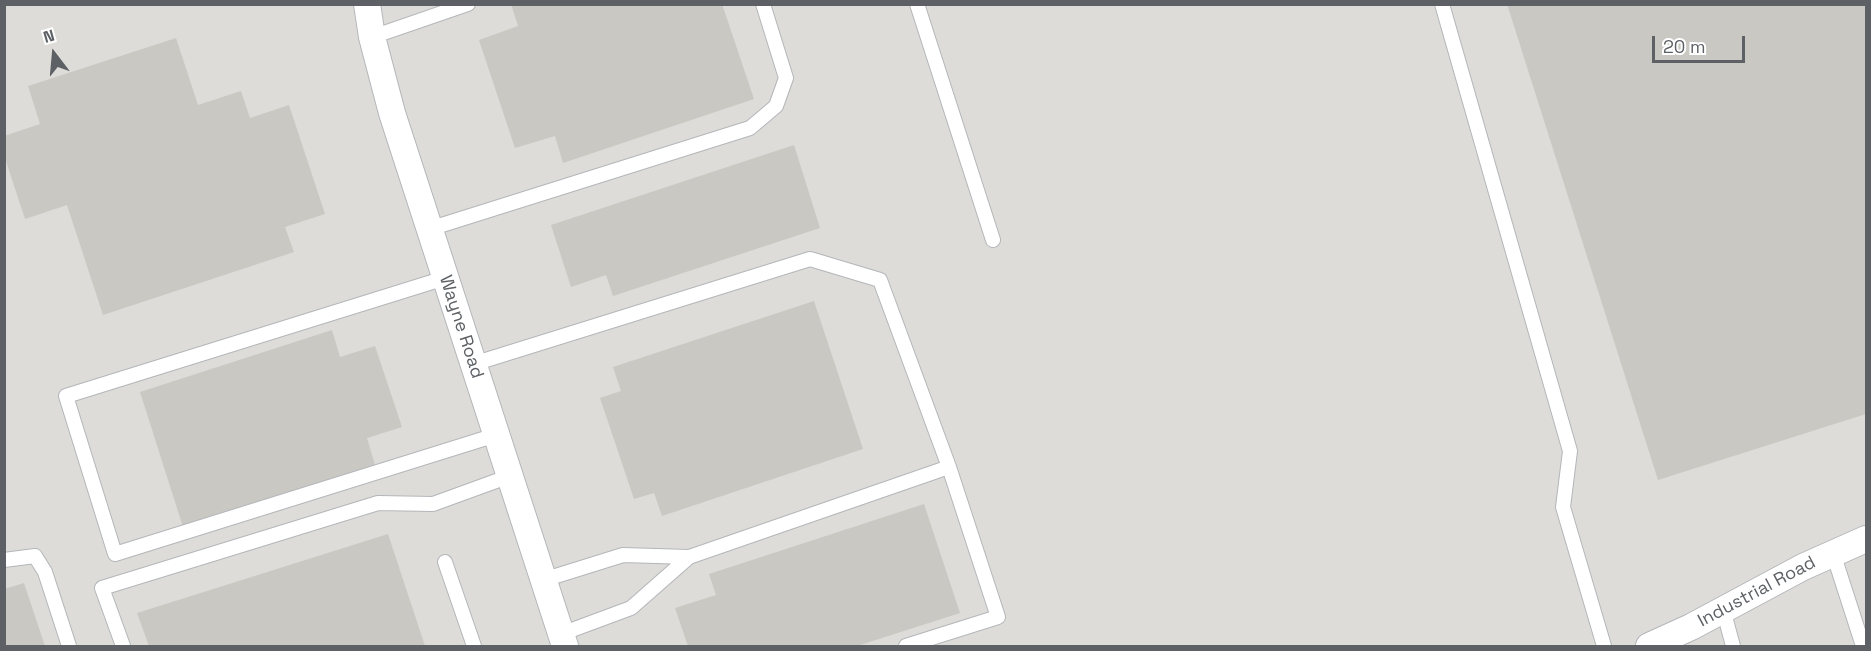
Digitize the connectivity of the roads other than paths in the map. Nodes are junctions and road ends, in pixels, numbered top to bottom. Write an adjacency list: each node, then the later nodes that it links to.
1 (367, 4): 6 (street, Wayne Road)
2 (468, 4): 6 (lane)
3 (763, 4): 7 (lane)
4 (917, 4): 8 (lane)
5 (1442, 4): 26 (lane)
6 (372, 38): 7 (street, Wayne Road)
7 (429, 229): 9 (street, Wayne Road)
8 (993, 240)
9 (445, 278): 10 (street, Wayne Road); 11 (lane)
10 (473, 363): 11 (street, Wayne Road); 12 (lane)
11 (496, 435): 13 (street, Wayne Road)
12 (949, 467): 17 (lane); 25 (lane)
13 (510, 476): 19 (street, Wayne Road); 23 (lane)
14 (1866, 539): 15 (street, Industrial Road)
15 (1833, 553): 20 (street, Industrial Road); 29 (lane)
16 (6, 555): 22 (lane)
17 (689, 557): 19 (lane); 21 (lane)
18 (446, 562): 24 (lane)
19 (543, 580): 21 (street, Wayne Road)
20 (1723, 609): 27 (street, Industrial Road); 28 (lane)
21 (563, 640)
22 (69, 646)
23 (123, 646)
24 (474, 646)
25 (906, 646)
26 (1604, 646)
27 (1649, 646)
28 (1733, 646)
29 (1863, 646)

